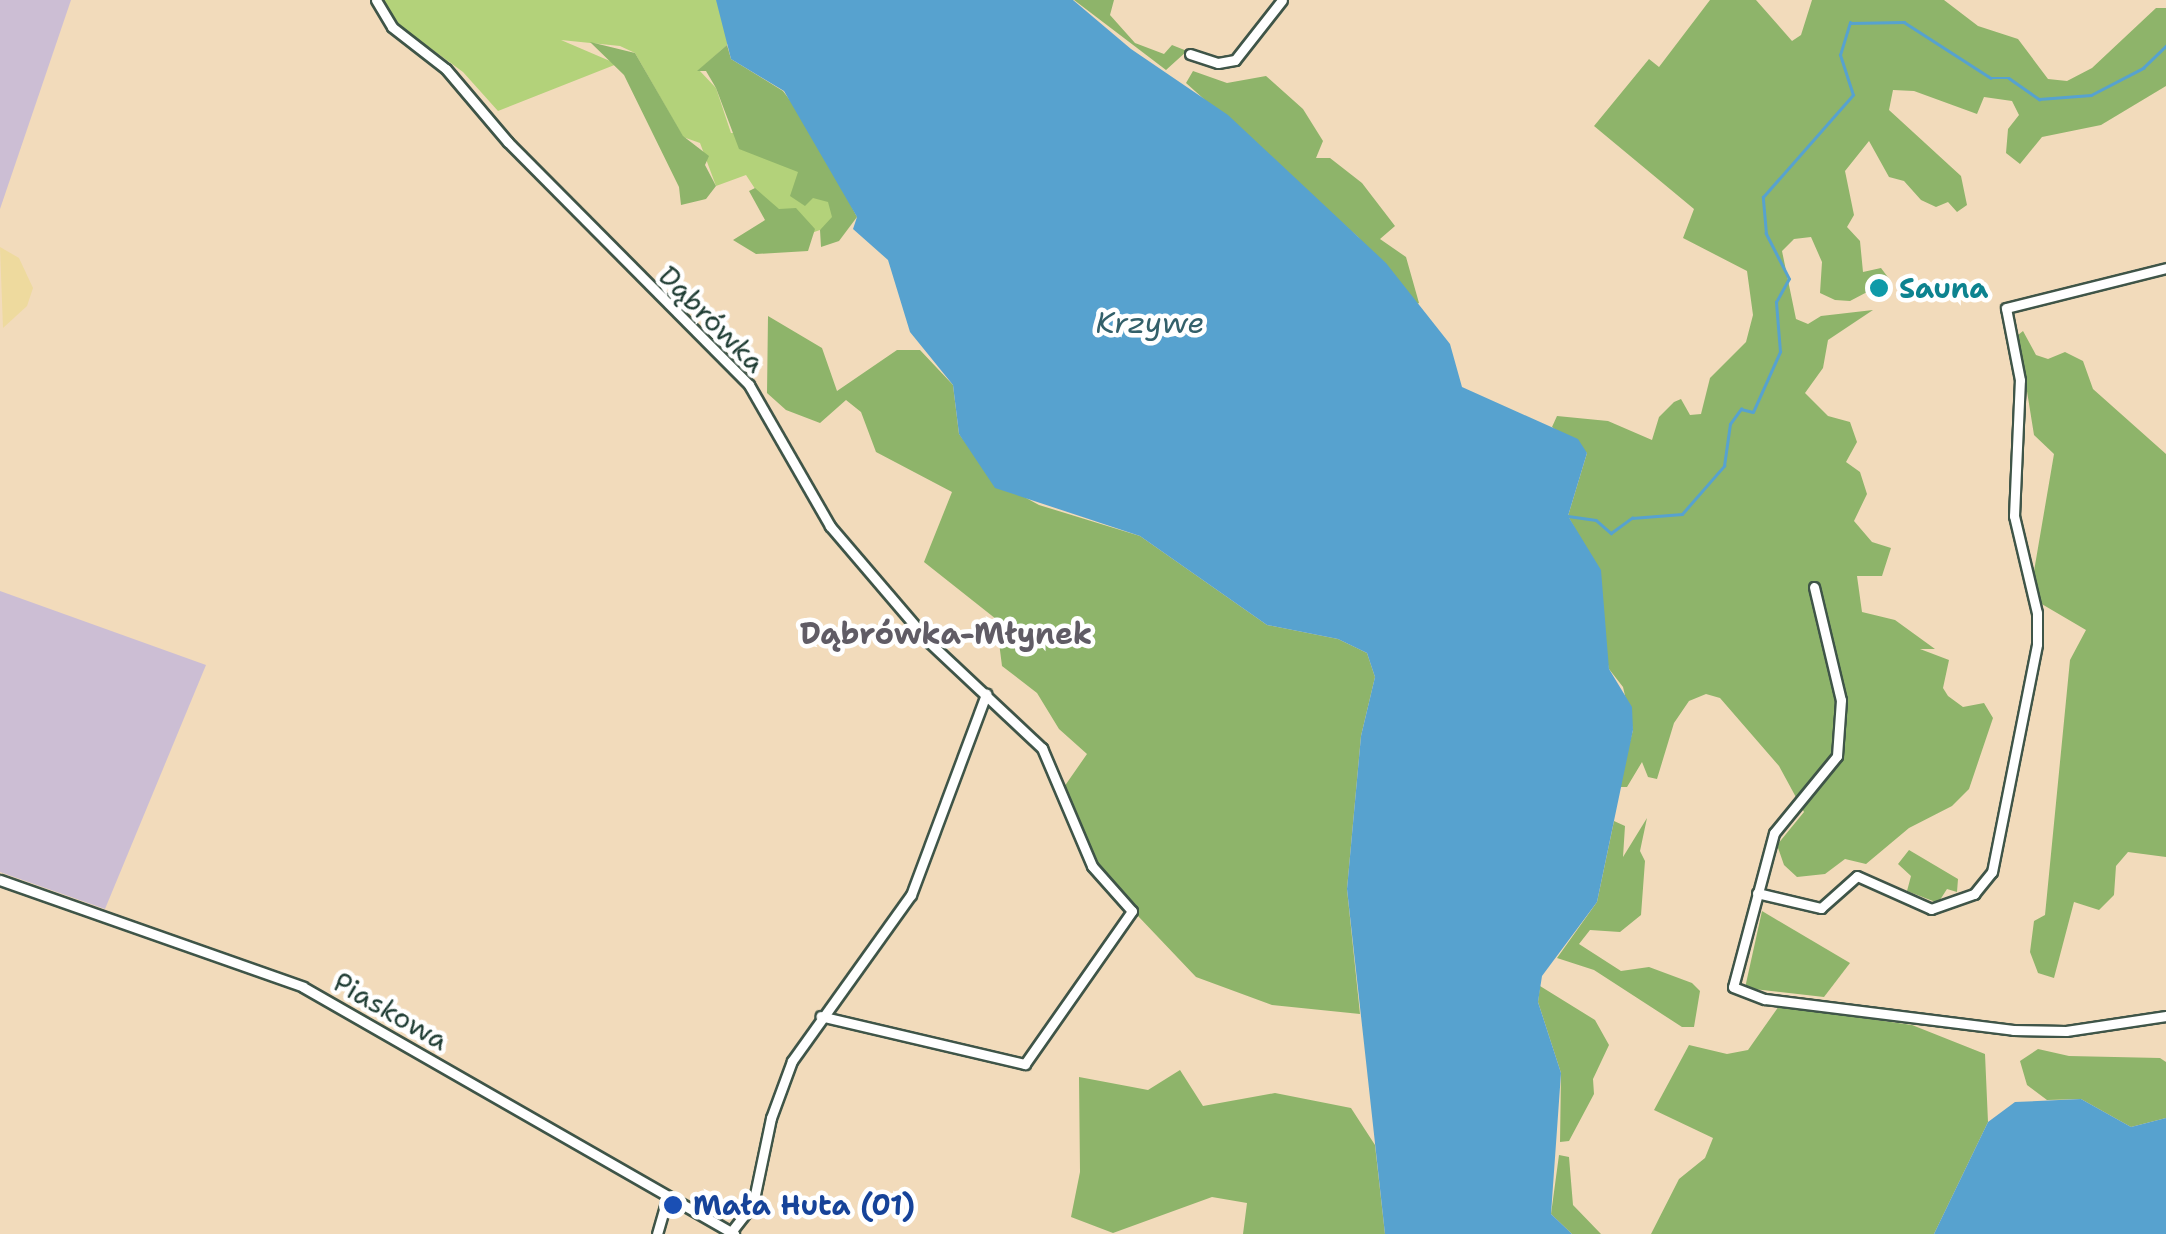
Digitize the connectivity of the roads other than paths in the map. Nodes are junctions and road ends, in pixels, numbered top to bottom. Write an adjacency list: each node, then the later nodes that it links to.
1 (376, 0): 6 (street, Dąbrówka)
2 (1282, 0): 3 (street)
3 (1190, 54)
4 (2166, 268): 8 (street)
5 (1814, 588): 8 (street)
6 (986, 694): 9 (street); 9 (street, Dąbrówka)
7 (0, 880): 11 (street, Piaskowa)
8 (1757, 894): 10 (street)
9 (821, 1016): 12 (street)
10 (2166, 1016)
11 (668, 1198): 12 (street, Piaskowa); 13 (street)
12 (733, 1233)
13 (658, 1234)

